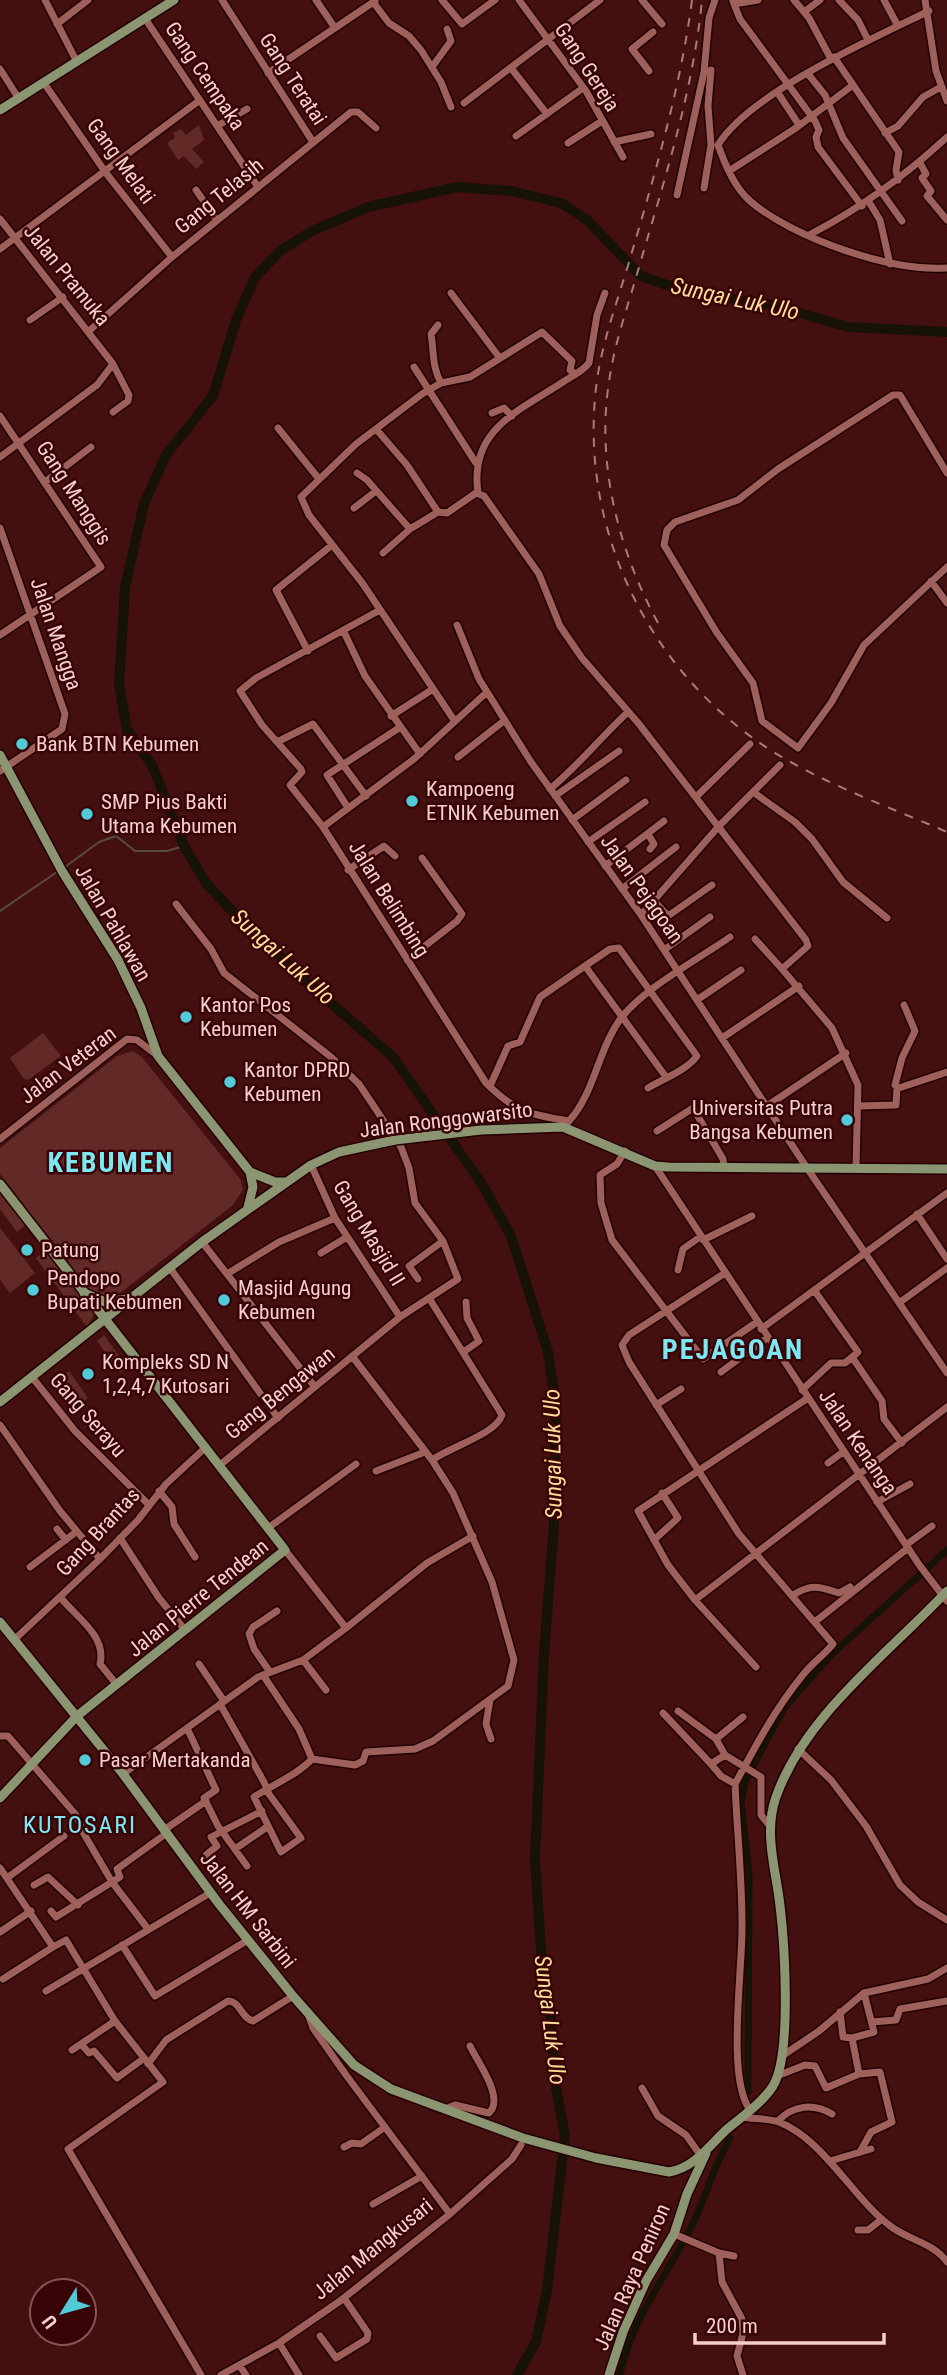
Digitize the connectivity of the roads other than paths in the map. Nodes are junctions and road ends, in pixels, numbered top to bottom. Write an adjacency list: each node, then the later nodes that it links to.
1 (45, 0): 23 (street)
2 (88, 0): 23 (street)
3 (174, 0): 22 (main road)
4 (222, 0): 38 (street, Gang Teratai)
5 (316, 0): 26 (street)
6 (442, 0): 7 (street)
7 (495, 0)
8 (519, 0): 29 (street, Gang Gereja)
9 (600, 0): 29 (street)
10 (642, 0): 24 (street)
11 (715, 0): 40 (street)
12 (758, 0): 19 (street)
13 (794, 0): 21 (street)
14 (820, 0): 21 (street)
15 (839, 0): 30 (street)
16 (884, 0): 25 (street)
17 (925, 0): 20 (street)
18 (374, 1): 26 (street); 33 (street)
19 (734, 2): 43 (street)
20 (929, 11): 25 (street); 44 (street)
21 (804, 12): 31 (street)
22 (146, 20): 32 (main road); 48 (street, Gang Cempaka)
23 (57, 24): 32 (street)
24 (662, 24)
25 (898, 26): 30 (street)
26 (335, 28): 38 (street)
27 (447, 29): 33 (street)
28 (653, 32): 37 (street)
29 (550, 39): 34 (street); 45 (street, Gang Gereja)
30 (868, 40): 31 (street)
31 (833, 58): 39 (street); 42 (street)
32 (77, 62): 41 (main road)
33 (432, 67): 52 (street)
34 (511, 68): 51 (street); 55 (street)
35 (0, 69): 47 (street)
36 (711, 70): 40 (street)
37 (649, 72)
38 (268, 73): 65 (street, Gang Teratai)
39 (808, 74): 43 (street); 50 (street)
40 (706, 80): 68 (street); 78 (street)
41 (44, 83): 47 (main road); 72 (street, Gang Melati)
42 (853, 85): 50 (street); 61 (street)
43 (789, 86): 46 (street); 56 (street)
44 (941, 87): 49 (street); 61 (street)
45 (583, 88): 55 (street); 57 (street, Gang Gereja)
46 (778, 93): 58 (street); 68 (street)
47 (19, 99): 54 (main road)
48 (200, 100): 59 (street, Gang Cempaka); 72 (street)
49 (947, 101)
50 (827, 102): 56 (street); 77 (street)
51 (464, 103)
52 (451, 107)
53 (247, 109): 59 (street)
54 (0, 110)
55 (547, 114): 63 (street)
56 (811, 115): 58 (street); 79 (street)
57 (602, 121): 66 (street, Gang Gereja); 67 (street)
58 (799, 125): 71 (street)
59 (217, 126): 74 (street, Gang Cempaka)
60 (376, 128): 65 (street, Gang Telasih)
61 (885, 133): 73 (street)
62 (651, 134): 66 (street)
63 (516, 136)
64 (947, 137): 70 (street)
65 (313, 142): 74 (street, Gang Telasih)
66 (614, 142): 69 (street, Gang Gereja)
67 (568, 143)
68 (714, 145): 71 (street); 75 (street)
69 (623, 156)
70 (920, 163): 73 (street); 82 (street)
71 (729, 171): 84 (street)
72 (106, 173): 85 (street); 87 (street, Gang Melati)
73 (898, 180): 77 (street)
74 (258, 187): 81 (street, Gang Telasih)
75 (704, 188)
76 (196, 190): 81 (street)
77 (880, 193): 79 (street); 83 (street)
78 (677, 195)
79 (865, 204): 84 (street); 88 (street)
80 (0, 219): 85 (street, Jalan Pramuka)
81 (217, 220): 87 (street, Gang Telasih)
82 (947, 220)
83 (902, 221)
84 (808, 235): 88 (street)
85 (14, 238): 86 (street); 92 (street, Jalan Pramuka)
86 (0, 249)
87 (172, 257): 95 (street, Gang Telasih)
88 (890, 264): 89 (street)
89 (947, 268)
90 (451, 293): 96 (street)
91 (605, 293): 99 (street)
92 (63, 297): 93 (street); 95 (street, Jalan Pramuka)
93 (30, 320)
94 (438, 325): 100 (street)
95 (89, 331): 97 (street, Jalan Pramuka)
96 (499, 357): 99 (street); 100 (street)
97 (113, 364): 102 (street, Jalan Pramuka); 108 (street)
98 (414, 367): 101 (street)
99 (575, 374): 105 (street)
100 (441, 383): 101 (street)
101 (427, 391): 107 (street); 111 (street)
102 (113, 412)
103 (492, 413): 105 (street)
104 (0, 416): 108 (street, Gang Manggis)
105 (512, 416): 111 (street)
106 (278, 428): 114 (street)
107 (376, 429): 114 (street); 119 (street)
108 (19, 443): 110 (street); 115 (street, Gang Manggis)
109 (91, 447): 115 (street)
110 (0, 457)
111 (476, 463): 117 (street)
112 (357, 473): 116 (street)
113 (947, 473): 125 (street)
114 (319, 479): 122 (street)
115 (45, 482): 128 (street, Gang Manggis)
116 (376, 491): 118 (street); 121 (street)
117 (478, 493): 119 (street); 135 (street)
118 (354, 508)
119 (438, 512): 121 (street)
120 (0, 527): 128 (street, Jalan Mangga)
121 (410, 529): 123 (street)
122 (332, 545): 127 (street); 132 (street)
123 (383, 553)
124 (947, 567): 125 (street)
125 (931, 581): 126 (street)
126 (947, 603)
127 (380, 610): 130 (street); 133 (street)
128 (32, 615): 131 (street, Gang Manggis); 148 (street, Jalan Mangga)
129 (457, 625): 134 (street, Jalan Pejagoan)
130 (344, 632): 132 (street); 136 (street)
131 (0, 635)
132 (308, 651): 140 (street)
133 (433, 689): 136 (street); 137 (street)
134 (487, 692): 137 (street, Jalan Belimbing); 138 (street, Jalan Pejagoan)
135 (628, 712): 150 (street); 154 (street)
136 (391, 716): 139 (street)
137 (454, 720): 143 (street, Jalan Belimbing)
138 (505, 720): 145 (street); 150 (street, Jalan Pejagoan)
139 (399, 727): 143 (street); 146 (street)
140 (278, 742): 146 (street); 160 (street)
141 (750, 744): 154 (street)
142 (620, 751): 153 (street)
143 (420, 754): 152 (street, Jalan Belimbing)
144 (0, 755): 148 (main road, Jalan Pahlawan)
145 (458, 757)
146 (343, 764): 152 (street); 156 (street)
147 (779, 765): 151 (street)
148 (3, 769): 191 (main road, Jalan Pahlawan)
149 (626, 780): 157 (street)
150 (550, 789): 153 (street, Jalan Pejagoan)
151 (753, 792): 159 (street); 175 (street)
152 (366, 796): 156 (street, Jalan Belimbing)
153 (555, 796): 157 (street, Jalan Pejagoan)
154 (696, 797): 159 (street)
155 (645, 802): 162 (street)
156 (348, 808): 160 (street, Jalan Belimbing)
157 (572, 820): 162 (street, Jalan Pejagoan)
158 (664, 821): 161 (street)
159 (719, 826): 171 (street); 182 (street)
160 (323, 827): 168 (street, Jalan Belimbing)
161 (648, 834): 164 (street); 167 (street)
162 (588, 842): 167 (street, Jalan Pejagoan)
163 (676, 847): 170 (street)
164 (650, 849)
165 (395, 856): 168 (street)
166 (422, 859): 179 (street)
167 (605, 866): 170 (street, Jalan Pejagoan)
168 (348, 870): 179 (street, Jalan Belimbing)
169 (712, 885): 171 (street)
170 (622, 889): 173 (street, Jalan Pejagoan)
171 (654, 901): 173 (street)
172 (176, 904): 218 (street)
173 (641, 915): 178 (street, Jalan Pejagoan)
174 (710, 918): 178 (street)
175 (887, 918)
176 (730, 937): 183 (street)
177 (755, 939): 182 (street)
178 (664, 950): 183 (street, Jalan Pejagoan)
179 (407, 960): 194 (street, Jalan Belimbing)
180 (585, 966): 185 (street); 188 (street); 194 (street)
181 (741, 970): 186 (street)
182 (782, 970): 184 (street)
183 (679, 973): 185 (street); 186 (street, Jalan Pejagoan)
184 (799, 986): 189 (street); 190 (street)
185 (651, 991): 188 (street); 193 (street)
186 (697, 1000): 189 (street, Jalan Pejagoan)
187 (904, 1005): 195 (street)
188 (621, 1018): 193 (street); 199 (street)
189 (722, 1038): 197 (street, Jalan Pejagoan)
190 (846, 1053): 197 (street); 198 (street)
191 (158, 1056): 201 (street, Jalan Veteran); 209 (main road, Jalan Pahlawan)
192 (947, 1072): 195 (street)
193 (666, 1077): 196 (street)
194 (489, 1086): 199 (street, Jalan Belimbing)
195 (897, 1087): 198 (street)
196 (648, 1088)
197 (767, 1106): 206 (street, Jalan Pejagoan)
198 (859, 1106): 207 (street)
199 (566, 1124): 202 (main road, Jalan Ronggowarsito); 203 (main road, Jalan Ronggowarsito, bridge)
200 (657, 1131): 205 (street)
201 (0, 1139)
202 (625, 1151): 204 (main road, Jalan Ronggowarsito); 236 (street)
203 (311, 1165): 210 (main road, Jalan Ronggowarsito); 216 (street, Gang Masjid II)
204 (655, 1166): 205 (main road, Jalan Ronggowarsito); 219 (street, Jalan Kenanga)
205 (724, 1167): 206 (main road, Jalan Ronggowarsito)
206 (807, 1168): 207 (main road, Jalan Ronggowarsito); 222 (street, Jalan Pejagoan)
207 (856, 1168): 208 (main road, Jalan Ronggowarsito)
208 (947, 1169)
209 (250, 1171): 210 (main road); 213 (main road)
210 (286, 1182): 213 (main road)
211 (0, 1184): 231 (main road, Jalan Pierre Tendean)
212 (947, 1192): 214 (street)
213 (247, 1209): 220 (main road)
214 (918, 1214): 222 (street); 223 (street)
215 (752, 1216): 219 (street)
216 (335, 1218): 217 (street, Gang Masjid II); 228 (street)
217 (346, 1237): 221 (street); 239 (street, Gang Masjid II)
218 (441, 1238): 229 (street); 233 (street, Gang Bengawan)
219 (701, 1238): 226 (street); 227 (street, Jalan Kenanga)
220 (202, 1242): 224 (main road); 228 (street)
221 (321, 1253)
222 (865, 1253): 230 (street); 235 (street, Jalan Pejagoan)
223 (947, 1259)
224 (170, 1268): 232 (main road); 258 (street)
225 (947, 1268): 235 (street)
226 (677, 1270)
227 (725, 1273): 236 (street); 241 (street, Jalan Kenanga)
228 (227, 1274): 251 (street)
229 (418, 1279)
230 (814, 1290): 241 (street); 247 (street)
231 (81, 1291): 232 (main road); 237 (main road, Jalan Pierre Tendean)
232 (132, 1298): 238 (main road)
233 (429, 1298): 239 (street, Gang Bengawan); 245 (street)
234 (466, 1302): 245 (street)
235 (899, 1303): 249 (street, Jalan Pejagoan)
236 (666, 1310): 241 (street); 256 (street)
237 (96, 1311): 240 (main road, Jalan Pierre Tendean); 242 (main road)
238 (114, 1312): 240 (main road); 243 (main road)
239 (400, 1317): 246 (street, Gang Bengawan)
240 (103, 1321): 242 (main road); 243 (main road, Jalan Pierre Tendean)
241 (759, 1325): 244 (street, Jalan Kenanga)
242 (91, 1330): 250 (main road)
243 (112, 1330): 261 (main road, Jalan Pierre Tendean)
244 (767, 1338): 248 (street); 253 (street, Jalan Kenanga)
245 (465, 1351): 264 (street)
246 (352, 1356): 251 (street, Gang Bengawan); 262 (street)
247 (852, 1357): 253 (street); 260 (street)
248 (721, 1372)
249 (947, 1373)
250 (32, 1377): 255 (main road); 275 (street, Gang Serayu)
251 (315, 1387): 258 (street, Gang Bengawan)
252 (681, 1389): 256 (street)
253 (802, 1390): 254 (street, Jalan Kenanga)
254 (808, 1398): 263 (street, Jalan Kenanga); 268 (street)
255 (0, 1402)
256 (656, 1405): 268 (street)
257 (947, 1407): 260 (street)
258 (278, 1418): 267 (street, Gang Bengawan)
259 (0, 1425): 279 (street)
260 (902, 1443): 270 (street)
261 (206, 1447): 267 (main road, Jalan Pierre Tendean); 272 (street, Gang Brantas)
262 (425, 1452): 264 (street); 269 (street)
263 (843, 1452): 265 (street); 270 (street, Jalan Kenanga)
264 (432, 1460): 280 (street)
265 (828, 1463)
266 (356, 1464): 277 (street)
267 (220, 1465): 277 (main road, Jalan Pierre Tendean)
268 (696, 1470): 273 (street); 286 (street)
269 (376, 1471)
270 (858, 1474): 274 (street, Jalan Kenanga); 286 (street)
271 (910, 1484): 274 (street)
272 (159, 1491): 275 (street, Gang Brantas); 287 (street)
273 (662, 1493): 282 (street); 282 (street)
274 (877, 1502): 284 (street, Jalan Kenanga)
275 (149, 1505): 281 (street, Gang Brantas)
276 (932, 1526): 284 (street)
277 (268, 1528): 285 (main road, Jalan Pierre Tendean)
278 (57, 1529): 283 (street)
279 (76, 1532): 283 (street); 288 (street)
280 (472, 1536): 298 (street); 307 (street)
281 (120, 1538): 288 (street, Gang Brantas); 299 (street)
282 (654, 1539): 294 (street)
283 (66, 1540): 289 (street)
284 (907, 1547): 290 (street); 292 (street, Jalan Kenanga)
285 (285, 1550): 298 (street); 299 (main road, Jalan Pierre Tendean)
286 (755, 1552): 291 (street); 294 (street)
287 (195, 1557)
288 (100, 1559): 293 (street, Gang Brantas)
289 (30, 1567)
290 (858, 1587): 291 (street); 296 (street)
291 (793, 1595): 296 (street)
292 (945, 1596): 317 (main road)
293 (61, 1598): 300 (street, Gang Brantas); 305 (street)
294 (695, 1600): 303 (street)
295 (276, 1611): 304 (street)
296 (816, 1621): 322 (street)
297 (0, 1622): 300 (main road, Jalan HM Sarbini)
298 (346, 1628): 301 (street)
299 (185, 1630): 305 (main road, Jalan Pierre Tendean)
300 (15, 1639): 311 (main road, Jalan HM Sarbini)
301 (303, 1660): 304 (street); 306 (street)
302 (199, 1664): 308 (street)
303 (755, 1667)
304 (267, 1673): 308 (street); 319 (street)
305 (117, 1685): 311 (main road, Jalan Pierre Tendean)
306 (326, 1690)
307 (490, 1700): 316 (street); 319 (street)
308 (222, 1703): 313 (street); 325 (street)
309 (678, 1711): 315 (street)
310 (663, 1713): 320 (street)
311 (77, 1716): 321 (main road, Jalan Pierre Tendean); 323 (main road, Jalan HM Sarbini)
312 (743, 1717): 315 (street)
313 (187, 1728): 323 (street); 327 (street)
314 (0, 1736): 321 (street)
315 (716, 1739): 318 (street)
316 (491, 1740)
317 (798, 1749): 329 (main road); 345 (street)
318 (725, 1755): 320 (street); 322 (street)
319 (312, 1759): 325 (street)
320 (711, 1764): 324 (street)
321 (31, 1766): 326 (main road, Jalan Pierre Tendean); 339 (street)
322 (744, 1768): 324 (street); 329 (street)
323 (123, 1774): 331 (main road, Jalan HM Sarbini)
324 (735, 1784): 372 (street)
325 (266, 1788): 328 (street); 330 (street)
326 (0, 1798)
327 (206, 1801): 331 (street); 332 (street)
328 (262, 1811): 330 (street); 332 (street)
329 (770, 1826): 366 (main road)
330 (267, 1827): 334 (street)
331 (166, 1832): 339 (street); 341 (main road, Jalan HM Sarbini)
332 (222, 1833): 334 (street); 336 (street)
333 (64, 1836): 338 (street)
334 (235, 1849): 335 (street)
335 (247, 1866)
336 (215, 1867)
337 (0, 1868): 338 (street)
338 (4, 1878): 343 (street)
339 (113, 1882): 342 (street); 346 (street)
340 (34, 1885): 342 (street)
341 (210, 1893): 346 (street); 348 (main road, Jalan HM Sarbini)
342 (78, 1905): 344 (street)
343 (31, 1911): 347 (street); 350 (street)
344 (51, 1911)
345 (947, 1920)
346 (148, 1929): 349 (street)
347 (0, 1932)
348 (248, 1940): 349 (street); 356 (main road, Jalan HM Sarbini)
349 (122, 1945): 351 (street)
350 (53, 1947): 351 (street); 353 (street)
351 (85, 1967): 354 (street); 360 (street)
352 (947, 1968): 355 (street)
353 (3, 1979)
354 (46, 1991)
355 (864, 1993): 358 (street); 361 (street)
356 (293, 1996): 359 (main road, Jalan HM Sarbini); 367 (street)
357 (947, 2000): 361 (street)
358 (840, 2012): 362 (street); 366 (street)
359 (308, 2013): 371 (main road, Jalan HM Sarbini); 376 (street, Jalan Mangkusari)
360 (116, 2021): 363 (street); 367 (street)
361 (872, 2022): 362 (street)
362 (852, 2038): 368 (street)
363 (81, 2044): 365 (street); 367 (street)
364 (470, 2046): 371 (street)
365 (72, 2050)
366 (782, 2056): 369 (main road)
367 (146, 2062): 398 (street)
368 (859, 2074): 369 (street); 381 (street)
369 (777, 2076): 372 (main road)
370 (642, 2088): 380 (street)
371 (445, 2109): 377 (main road, Jalan HM Sarbini)
372 (750, 2110): 374 (main road)
373 (832, 2114): 375 (street)
374 (742, 2118): 375 (street); 380 (main road)
375 (778, 2121): 382 (street)
376 (385, 2127): 378 (street); 384 (street, Jalan Mangkusari)
377 (526, 2142): 383 (main road, Jalan HM Sarbini); 387 (street)
378 (344, 2147)
379 (871, 2149): 381 (street)
380 (704, 2152): 383 (main road); 385 (main road, Jalan Raya Peniron)
381 (860, 2152): 382 (street)
382 (830, 2161): 388 (street)
383 (677, 2171): 385 (main road, Jalan Raya Peniron)
384 (422, 2176): 386 (street); 387 (street, Jalan Mangkusari)
385 (687, 2194): 390 (main road, Jalan Raya Peniron)
386 (373, 2204)
387 (450, 2214): 394 (street, Jalan Mangkusari)
388 (882, 2219): 389 (street); 393 (street)
389 (858, 2230)
390 (674, 2234): 391 (street); 402 (main road, Jalan Raya Peniron)
391 (719, 2253): 392 (street); 403 (street)
392 (734, 2256)
393 (947, 2262)
394 (344, 2298): 395 (street); 396 (street, Jalan Mangkusari)
395 (320, 2336)
396 (279, 2343): 397 (street, Jalan Mangkusari); 401 (street)
397 (239, 2365): 399 (street, Jalan Mangkusari); 400 (street)
398 (201, 2375)
399 (221, 2375)
400 (246, 2375)
401 (299, 2375)
402 (609, 2375)
403 (743, 2375)

